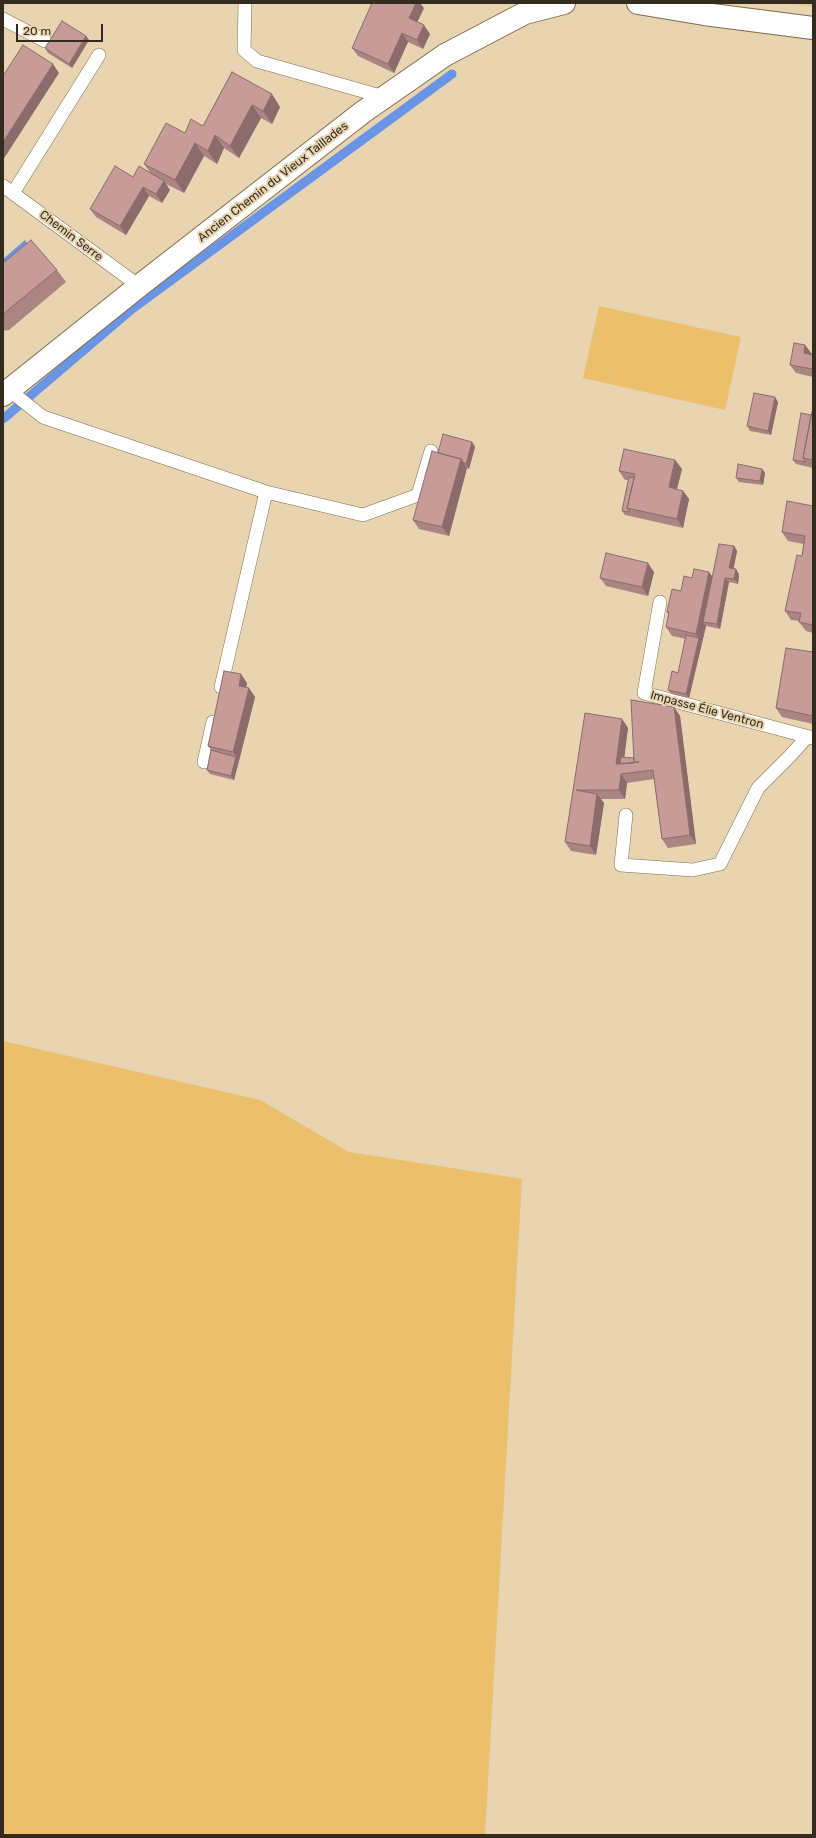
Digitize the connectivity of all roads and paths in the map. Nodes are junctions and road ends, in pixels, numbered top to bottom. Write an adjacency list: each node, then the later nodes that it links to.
1 (245, 3): 8 (lane)
2 (564, 3): 8 (street, Ancien Chemin du Vieux Taillades)
3 (638, 3): 5 (street)
4 (3, 19): 6 (lane)
5 (813, 28)
6 (45, 42)
7 (99, 55): 9 (lane)
8 (384, 97): 10 (street, Ancien Chemin du Vieux Taillades)
9 (8, 189): 10 (lane, Chemin Serre)
10 (139, 286): 11 (street, Ancien Chemin du Vieux Taillades)
11 (6, 393): 13 (lane)
12 (431, 451): 13 (lane)
13 (266, 492): 16 (lane)
14 (660, 602): 15 (lane, Impasse Élie Ventron)
15 (810, 737): 17 (lane)
16 (204, 762)
17 (626, 815)

